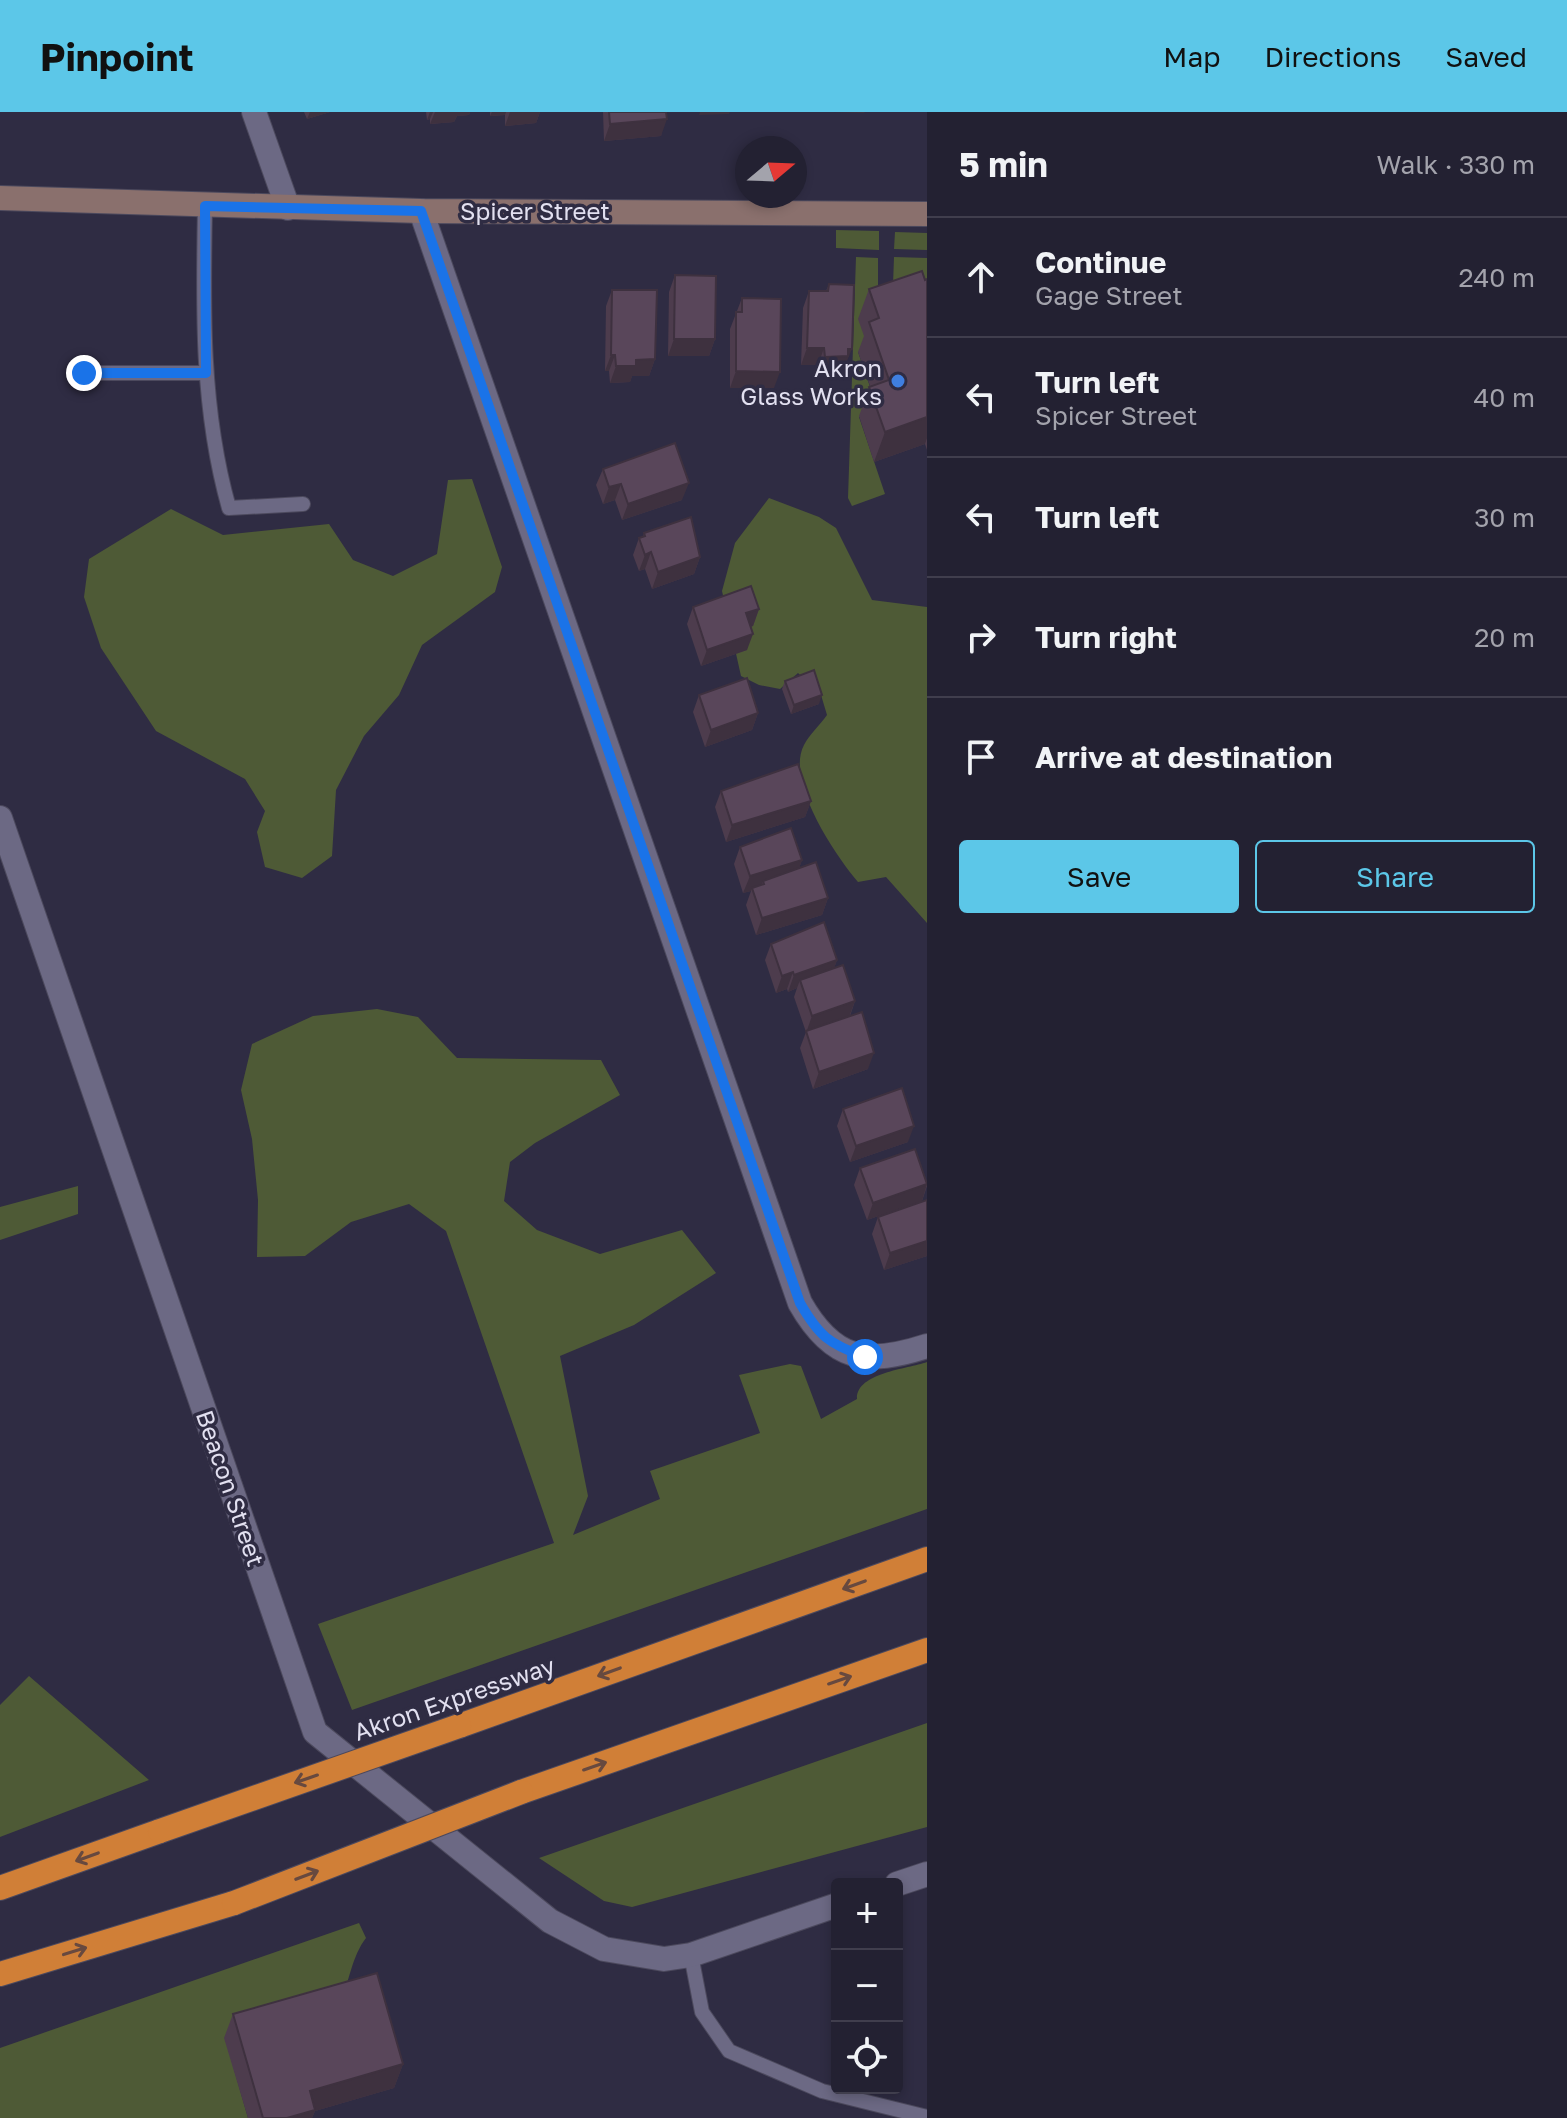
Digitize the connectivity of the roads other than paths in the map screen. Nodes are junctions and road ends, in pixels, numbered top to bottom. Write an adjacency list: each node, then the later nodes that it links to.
1 (254, 112): 4 (street)
2 (0, 198): 3 (street, Spicer Street)
3 (205, 206): 4 (street, Spicer Street); 8 (lane)
4 (288, 208): 5 (street, Spicer Street)
5 (421, 211): 6 (street, Spicer Street); 11 (street)
6 (927, 214)
7 (84, 373): 8 (lane)
8 (206, 373): 9 (lane)
9 (303, 504)
10 (0, 818): 18 (street, Beacon Street)
11 (927, 1346)
12 (927, 1559): 16 (highway, Akron Expressway, one-way to 16, bridge)
13 (927, 1650): 19 (highway, one-way to 13, bridge)
14 (927, 1874): 15 (street)
15 (903, 1882)
16 (0, 1888)
17 (831, 1907): 18 (street, Beacon Street)
18 (691, 1955): 20 (lane)
19 (0, 1974)
20 (927, 2117)

